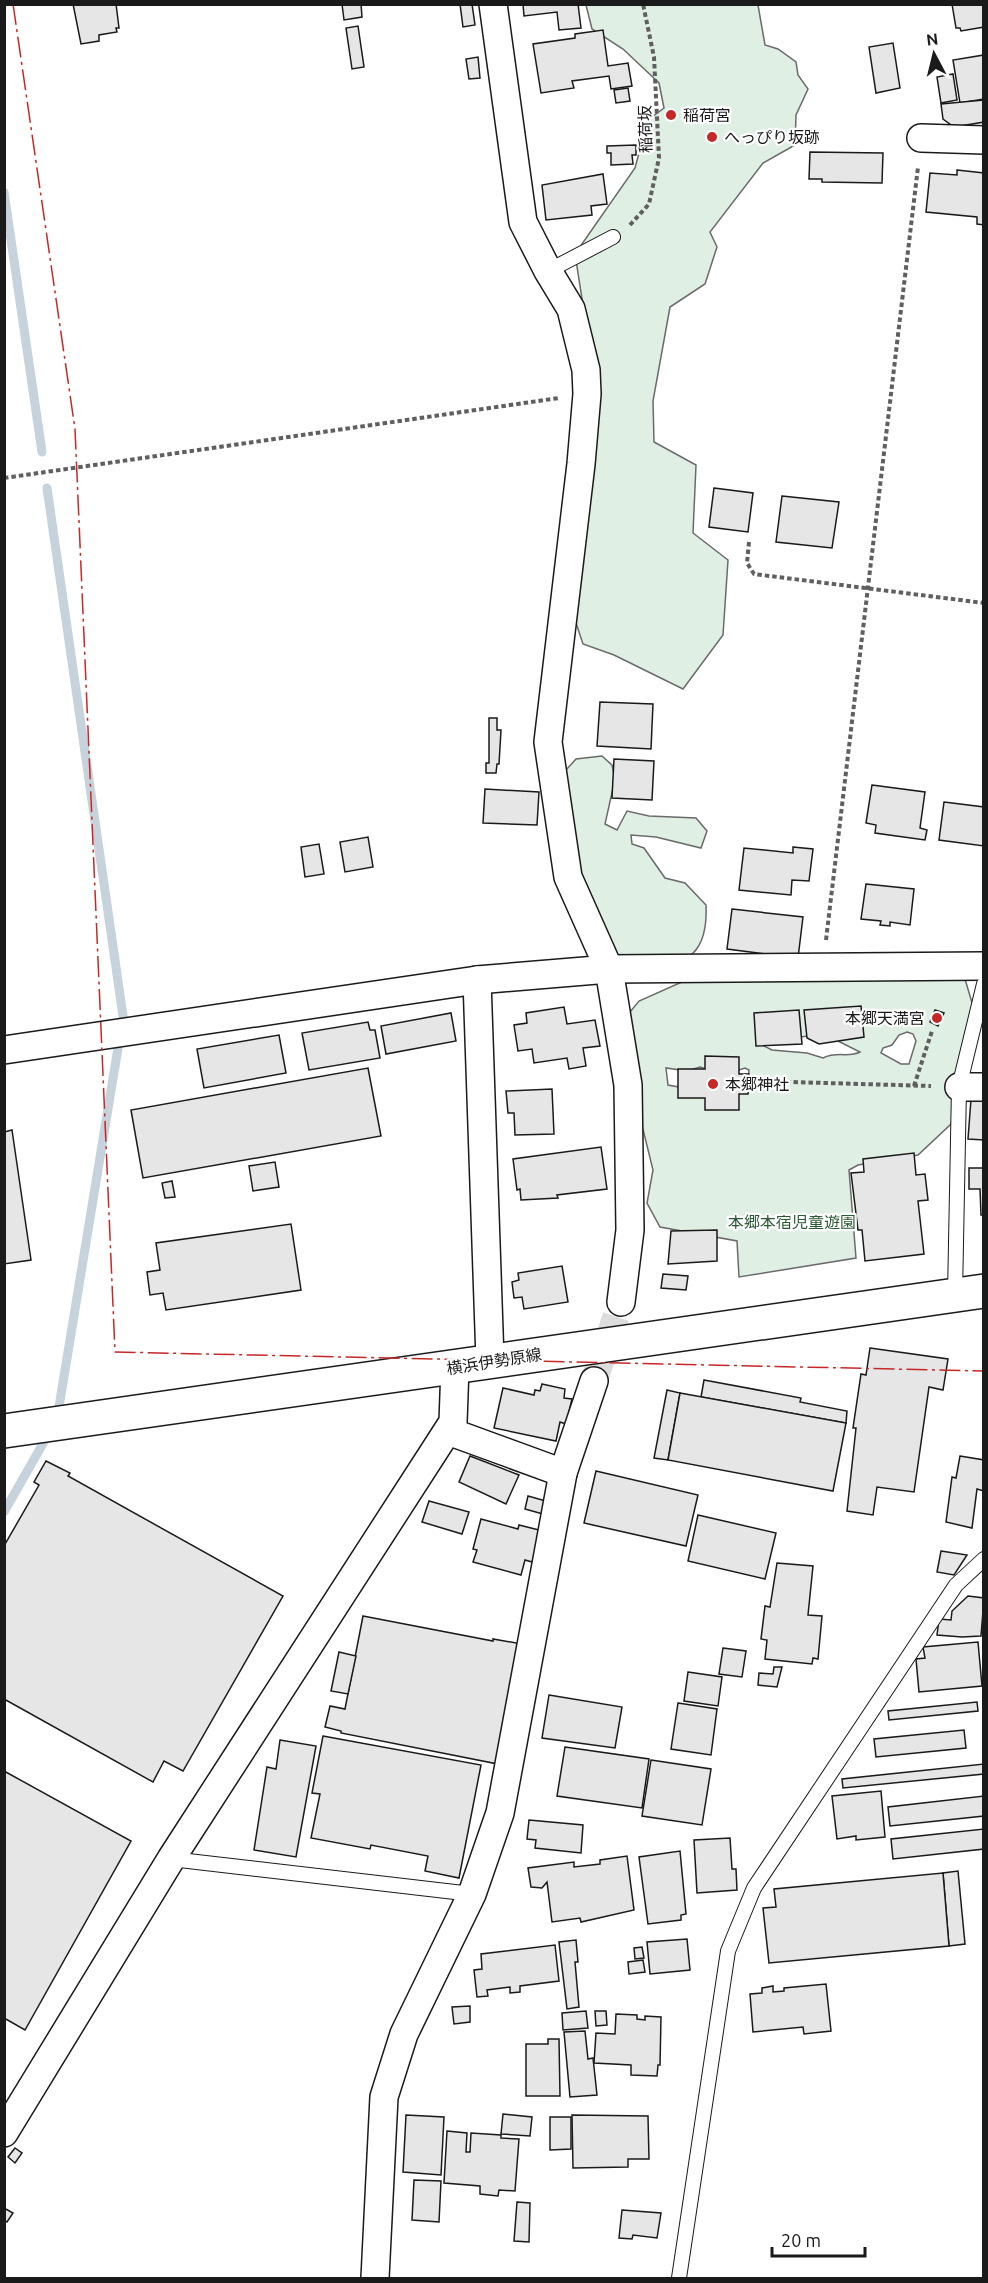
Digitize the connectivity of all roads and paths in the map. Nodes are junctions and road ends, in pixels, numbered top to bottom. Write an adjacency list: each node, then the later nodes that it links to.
1 (494, 4): 6 (street)
2 (643, 4): 5 (path, 稲荷坂)
3 (921, 138): 4 (street); 10 (path)
4 (984, 140)
5 (613, 237): 6 (lane)
6 (548, 271): 7 (street)
7 (587, 394): 8 (path); 14 (street)
8 (4, 477)
9 (749, 542): 10 (path)
10 (868, 588): 11 (path); 13 (path)
11 (984, 603)
12 (984, 966): 13 (street)
13 (823, 967): 14 (street)
14 (609, 969): 15 (street); 23 (street)
15 (477, 980): 18 (street); 24 (street)
16 (984, 984): 21 (lane)
17 (932, 1031): 20 (path)
18 (4, 1050)
19 (756, 1081): 20 (path)
20 (914, 1086): 21 (path)
21 (971, 1087): 22 (lane)
22 (969, 1293): 24 (main road, 横浜伊勢原線)
23 (621, 1302)
24 (490, 1360): 25 (main road, 横浜伊勢原線)
25 (455, 1367): 27 (main road, 横浜伊勢原線); 28 (street)
26 (594, 1381): 29 (street)
27 (15, 1429)
28 (448, 1431): 29 (street); 31 (street)
29 (563, 1473): 32 (street)
30 (984, 1559): 36 (lane)
31 (171, 1859): 32 (lane); 33 (street)
32 (471, 1894): 35 (street)
33 (12, 2106): 34 (street)
34 (4, 2133)
35 (375, 2278)
36 (679, 2278)

